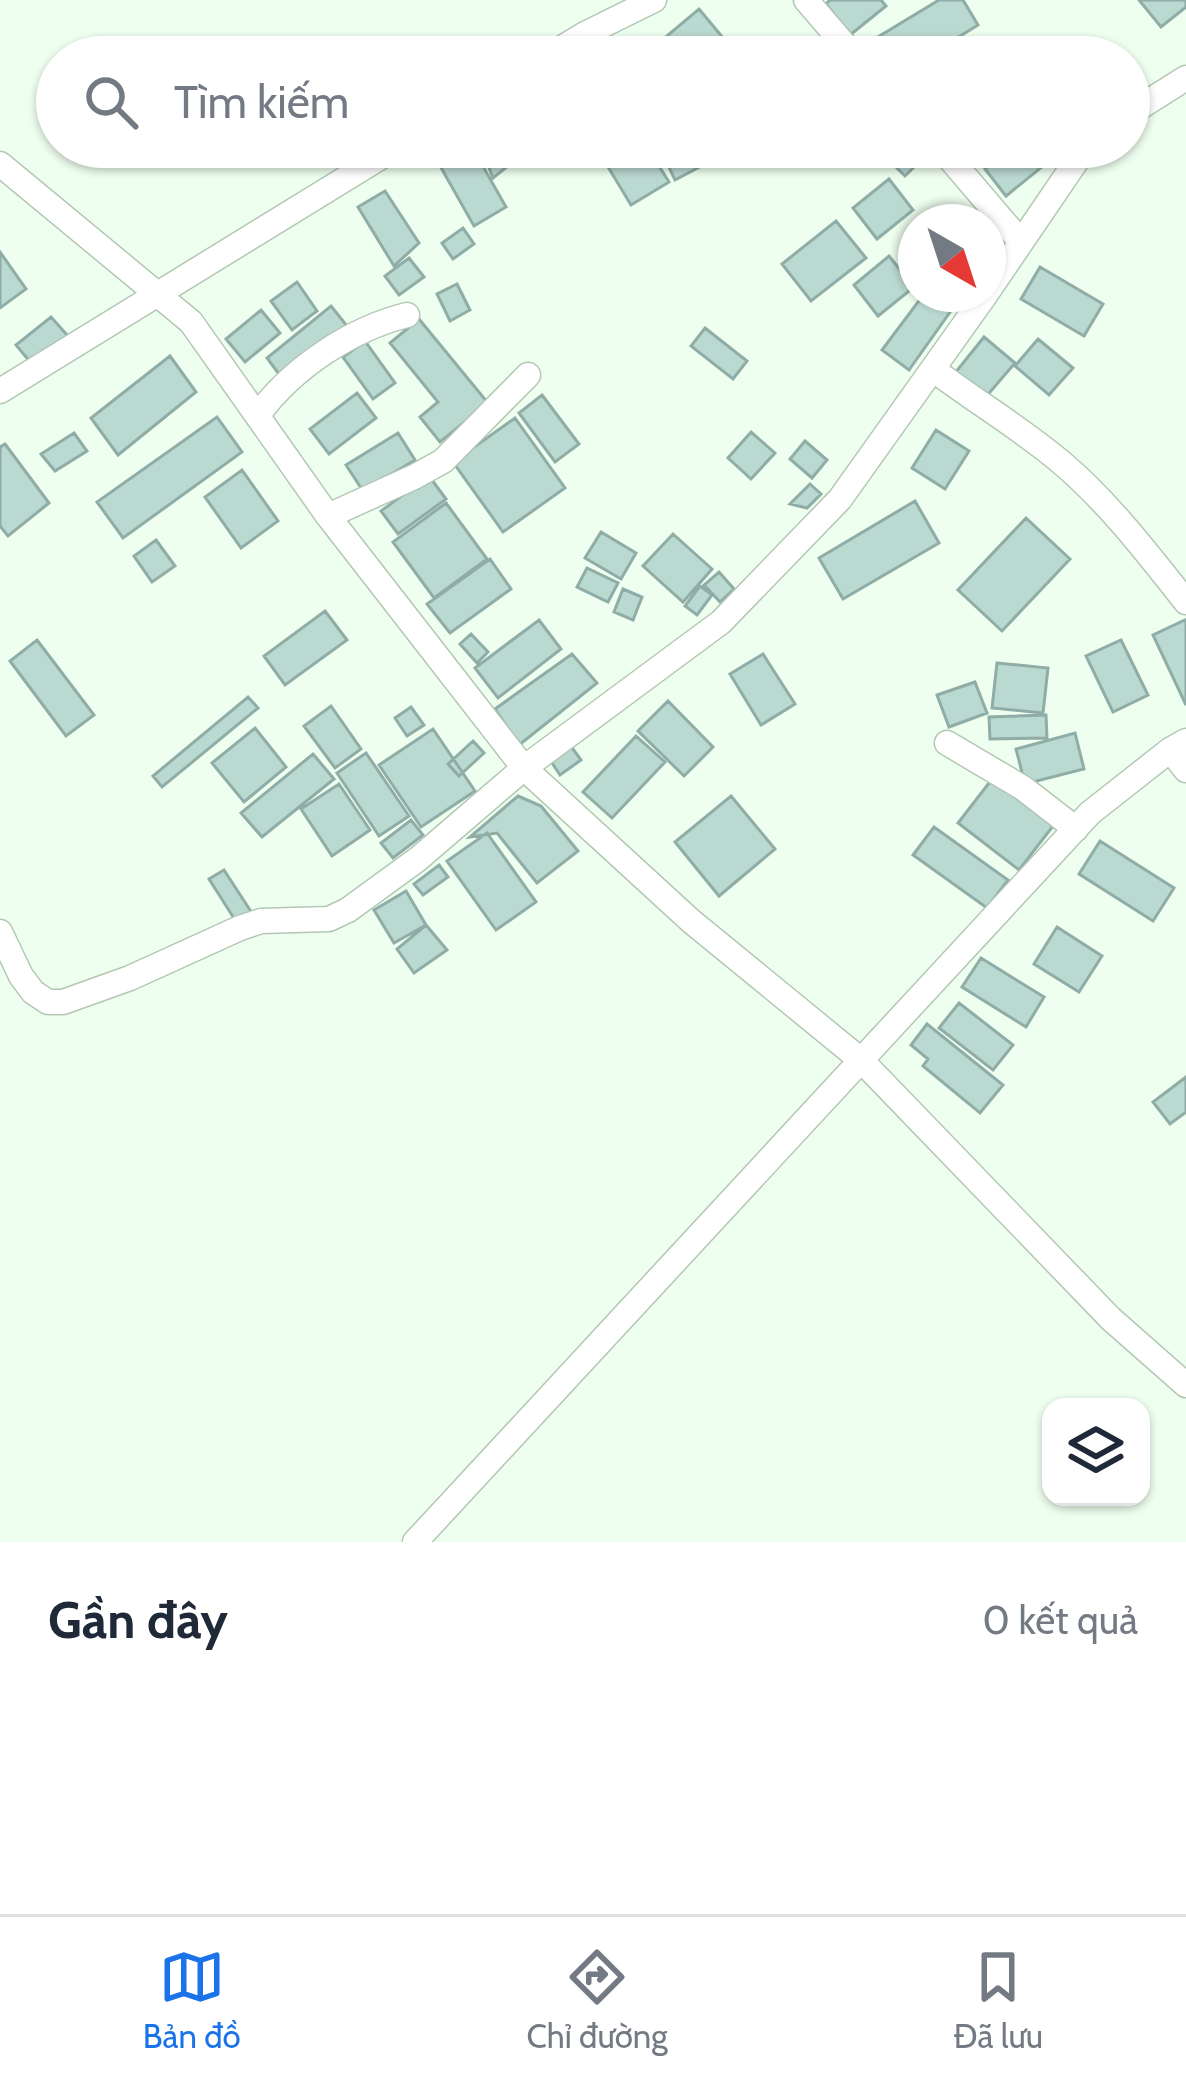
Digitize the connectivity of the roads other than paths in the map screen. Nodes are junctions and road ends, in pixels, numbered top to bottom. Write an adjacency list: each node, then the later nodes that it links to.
1 (654, 0): 3 (street)
2 (806, 0): 4 (street)
3 (583, 36)
4 (837, 36)
5 (1186, 78): 6 (street)
6 (1150, 101)
7 (0, 164): 13 (street)
8 (362, 168): 13 (street)
9 (958, 168): 11 (street)
10 (1072, 168): 11 (street)
11 (1021, 242): 12 (street)
12 (1006, 264)
13 (156, 293): 18 (street); 19 (street)
14 (973, 312): 16 (street)
15 (407, 315): 19 (street)
16 (934, 370): 21 (street); 24 (street)
17 (528, 375): 20 (street)
18 (0, 392)
19 (257, 415): 20 (street)
20 (328, 516): 24 (street)
21 (1186, 602)
22 (946, 743): 25 (street)
23 (1181, 754): 25 (street)
24 (524, 768): 26 (street); 27 (street)
25 (1076, 829): 27 (street)
26 (0, 932)
27 (862, 1060): 28 (street); 29 (street)
28 (1186, 1384)
29 (415, 1542)

